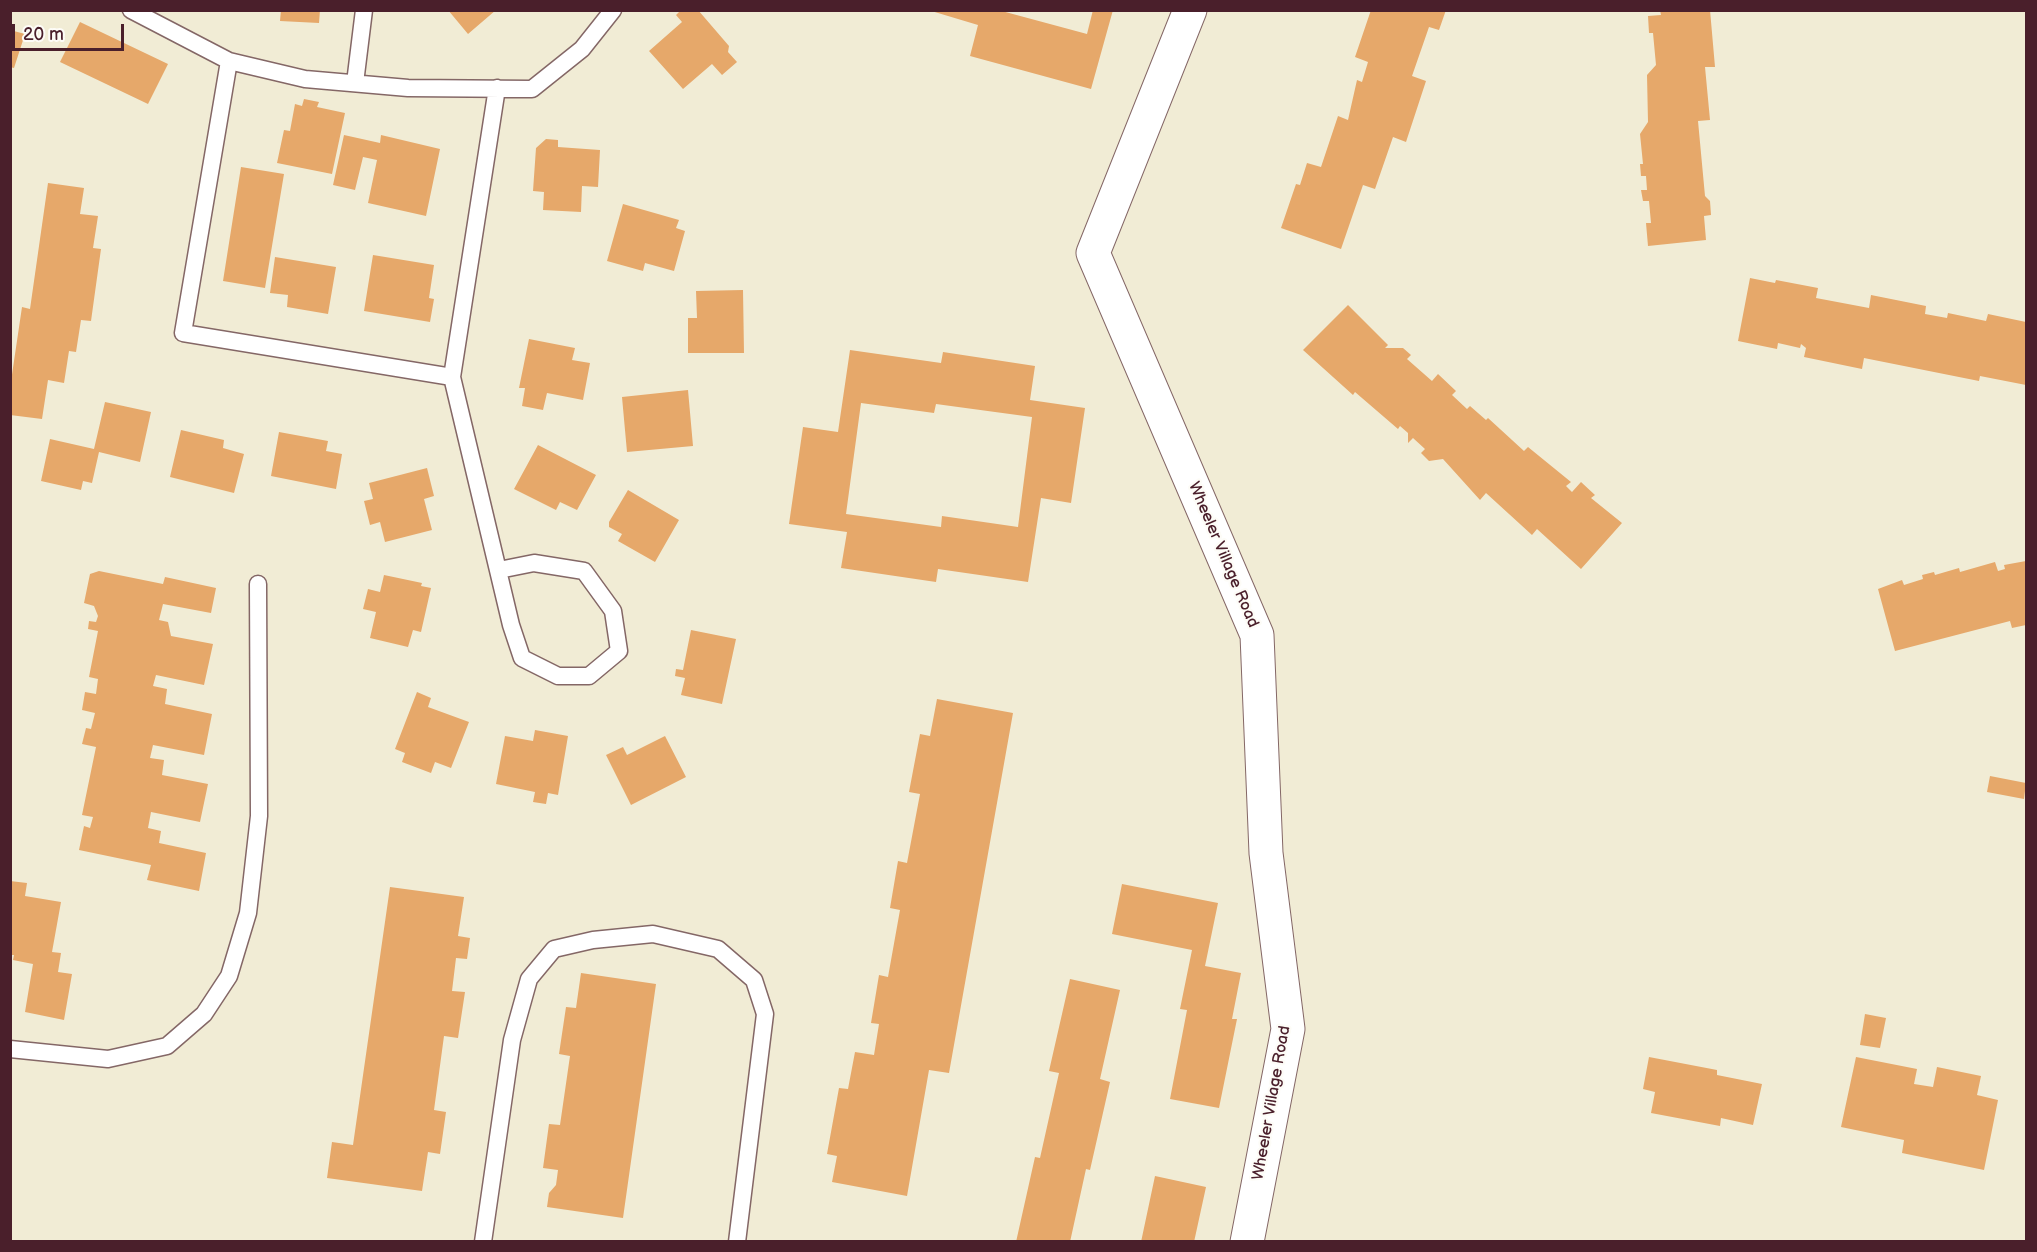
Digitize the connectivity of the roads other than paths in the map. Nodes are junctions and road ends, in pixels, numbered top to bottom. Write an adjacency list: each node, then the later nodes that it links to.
1 (131, 10): 5 (lane)
2 (364, 10): 6 (lane)
3 (613, 10): 7 (lane)
4 (1190, 10): 14 (street, Wheeler Village Road)
5 (229, 61): 6 (lane); 8 (lane)
6 (355, 83): 7 (lane)
7 (497, 88): 8 (lane)
8 (452, 377): 9 (lane)
9 (498, 570): 9 (lane)
10 (258, 584): 11 (lane)
11 (10, 1049)
12 (483, 1242): 13 (lane)
13 (737, 1242)
14 (1247, 1242)

